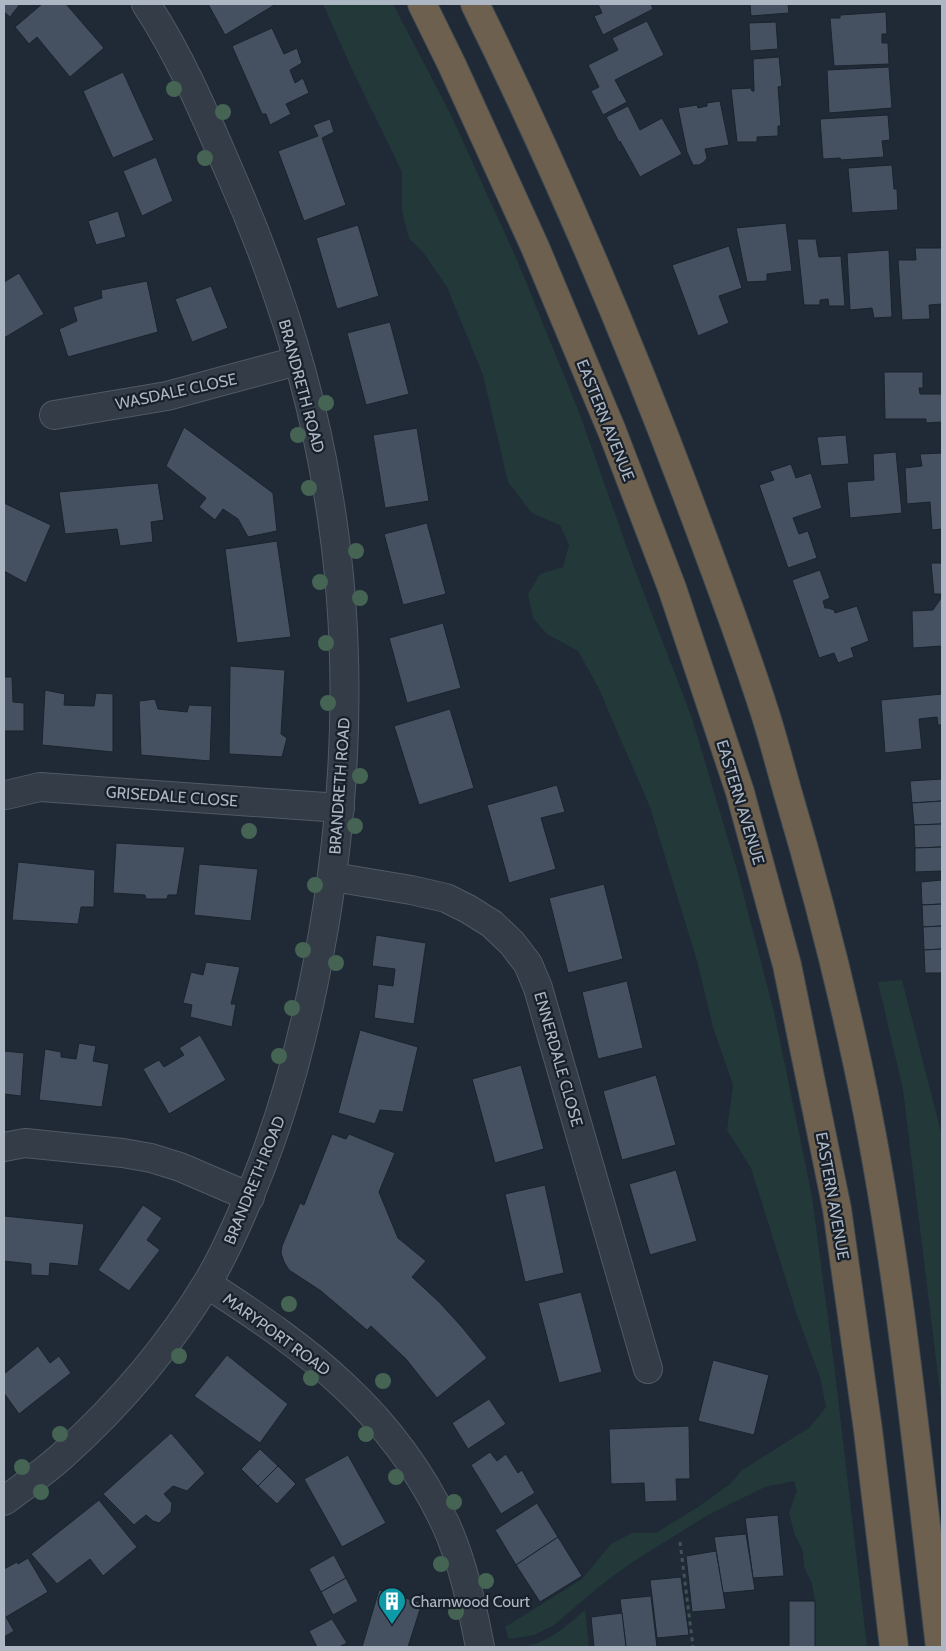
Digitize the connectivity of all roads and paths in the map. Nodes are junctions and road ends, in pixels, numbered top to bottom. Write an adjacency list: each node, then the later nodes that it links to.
1 (146, 4): 4 (street, BRANDRETH ROAD)
2 (422, 4): 17 (highway, EASTERN AVENUE)
3 (475, 4): 18 (highway)
4 (297, 361): 5 (street, WASDALE CLOSE); 7 (street, BRANDRETH ROAD)
5 (54, 415)
6 (6, 795): 7 (street, GRISEDALE CLOSE)
7 (340, 808): 8 (street, BRANDRETH ROAD)
8 (333, 877): 10 (street, BRANDRETH ROAD); 12 (street, ENNERDALE CLOSE)
9 (4, 1147): 10 (street)
10 (250, 1197): 11 (street, BRANDRETH ROAD)
11 (207, 1284): 13 (street, BRANDRETH ROAD); 15 (street, MARYPORT ROAD)
12 (648, 1369)
13 (4, 1501)
14 (680, 1542): 16 (path)
15 (480, 1647)
16 (693, 1647)
17 (894, 1647)
18 (940, 1647)

